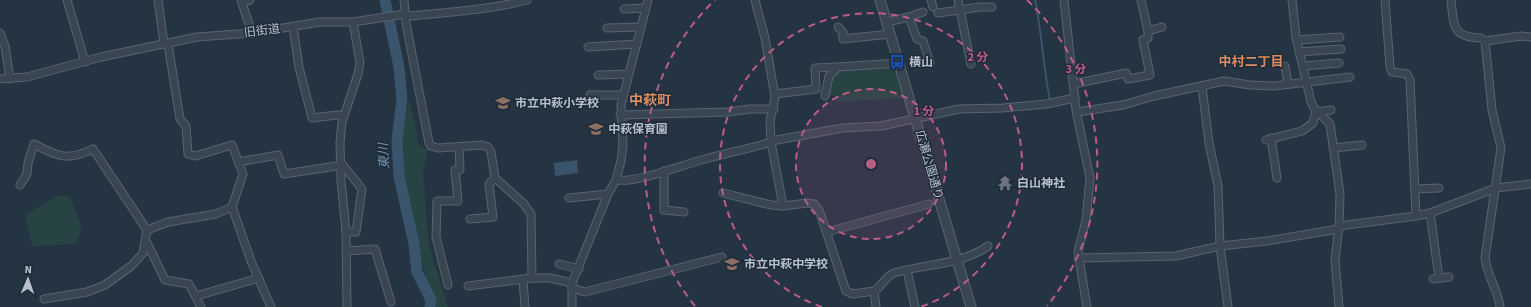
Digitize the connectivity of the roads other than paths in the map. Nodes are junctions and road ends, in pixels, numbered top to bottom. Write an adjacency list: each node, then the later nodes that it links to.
1 (68, 0): 45 (street)
2 (158, 0): 40 (street)
3 (250, 0): 15 (street)
4 (404, 0): 22 (street)
5 (490, 0): 18 (street)
6 (527, 0): 18 (street, 旧街道)
7 (756, 0): 62 (street)
8 (880, 0): 26 (street, 広瀬公園通り)
9 (958, 0): 20 (street)
10 (1064, 0): 59 (street)
11 (1141, 0): 32 (street)
12 (1292, 0): 38 (street)
13 (1385, 0): 90 (street)
14 (1452, 0): 39 (street)
15 (242, 1): 34 (street)
16 (647, 4): 19 (street); 28 (street)
17 (992, 7): 20 (street)
18 (492, 8): 22 (street, 旧街道)
19 (624, 10)
20 (959, 10): 23 (street); 49 (street)
21 (923, 12): 24 (street)
22 (403, 14): 25 (street, 旧街道); 78 (street)
23 (938, 14)
24 (909, 17): 26 (street); 46 (street)
25 (353, 22): 27 (street, 旧街道); 72 (street)
26 (887, 22): 35 (street, 広瀬公園通り)
27 (293, 27): 34 (street, 旧街道); 72 (street)
28 (641, 27): 31 (street); 41 (street)
29 (838, 27): 35 (street)
30 (1162, 27): 32 (street)
31 (607, 28)
32 (1148, 31): 59 (street)
33 (0, 33): 56 (street)
34 (252, 33): 40 (street, 旧街道)
35 (890, 34): 47 (street, 広瀬公園通り)
36 (1340, 37): 38 (street)
37 (1531, 37): 39 (street)
38 (1296, 40): 44 (street)
39 (1485, 41): 89 (street)
40 (166, 44): 45 (street, 旧街道); 80 (street)
41 (637, 44): 42 (street); 53 (street)
42 (588, 46)
43 (1341, 49): 44 (street)
44 (1299, 52): 51 (street)
45 (85, 62): 56 (street, 旧街道)
46 (930, 62)
47 (899, 63): 52 (street); 73 (street, 広瀬公園通り)
48 (1339, 63): 51 (street)
49 (971, 64)
50 (1285, 66): 60 (street)
51 (1303, 66): 58 (street)
52 (838, 67): 62 (street); 65 (street)
53 (629, 74): 54 (street); 64 (street)
54 (598, 75)
55 (0, 79): 56 (street, 旧街道)
56 (10, 79)
57 (1346, 80): 58 (street)
58 (1306, 81): 60 (street); 69 (street)
59 (1074, 84): 66 (street)
60 (1288, 84): 61 (street)
61 (1202, 87): 70 (street); 107 (street)
62 (775, 94): 67 (street)
63 (590, 95): 64 (street)
64 (623, 95): 71 (street)
65 (825, 96)
66 (1075, 98): 70 (street); 73 (street)
67 (774, 109): 71 (street); 76 (street)
68 (1331, 110): 69 (street)
69 (1317, 111): 79 (street); 84 (street)
70 (1077, 112): 110 (street)
71 (620, 115): 74 (street)
72 (344, 116): 81 (street)
73 (916, 120): 76 (street); 111 (street, 広瀬公園通り)
74 (621, 128): 75 (street); 85 (street)
75 (645, 129)
76 (771, 142): 82 (street); 95 (street)
77 (1362, 146): 79 (street)
78 (459, 147): 83 (street); 119 (street)
79 (1333, 148): 101 (street)
80 (238, 162): 81 (street); 96 (street)
81 (340, 165): 103 (street); 103 (street)
82 (664, 171): 85 (street); 97 (street)
83 (495, 178): 100 (street); 117 (street)
84 (1277, 178)
85 (616, 180): 91 (street)
86 (1531, 184): 89 (street)
87 (20, 185): 102 (street)
88 (1439, 188): 90 (street)
89 (1496, 188): 98 (street); 137 (street)
90 (1415, 189): 99 (street)
91 (608, 194): 93 (street); 113 (street)
92 (723, 194): 95 (street)
93 (569, 198)
94 (929, 204): 104 (street)
95 (783, 206): 104 (street)
96 (232, 207): 102 (street); 116 (street)
97 (684, 212)
98 (1430, 213): 99 (street); 115 (street)
99 (1416, 216): 101 (street)
100 (470, 219)
101 (1338, 227): 107 (street); 136 (street)
102 (147, 230): 105 (street)
103 (346, 232): 108 (street)
104 (826, 232): 122 (street)
105 (146, 241): 123 (street); 124 (street)
106 (988, 246): 111 (street)
107 (1220, 246): 110 (street); 135 (street)
108 (347, 251): 125 (street); 128 (street)
109 (722, 257): 120 (street)
110 (1078, 258): 134 (street)
111 (956, 259): 114 (street); 133 (street, 広瀬公園通り)
112 (558, 264): 113 (street)
113 (579, 269): 120 (street)
114 (907, 270): 122 (street); 132 (street)
115 (1449, 277)
116 (259, 278): 123 (street); 127 (street)
117 (532, 278): 118 (street); 120 (street)
118 (523, 280): 121 (street); 129 (street)
119 (448, 285)
120 (572, 285): 130 (street)
121 (468, 286)
122 (874, 291): 131 (street)
123 (196, 296): 126 (street)
124 (44, 299)
125 (391, 302)
126 (201, 307)
127 (271, 307)
128 (347, 307)
129 (525, 307)
130 (572, 307)
131 (876, 307)
132 (914, 307)
133 (971, 307)
134 (1087, 307)
135 (1228, 307)
136 (1339, 307)
137 (1498, 307)

